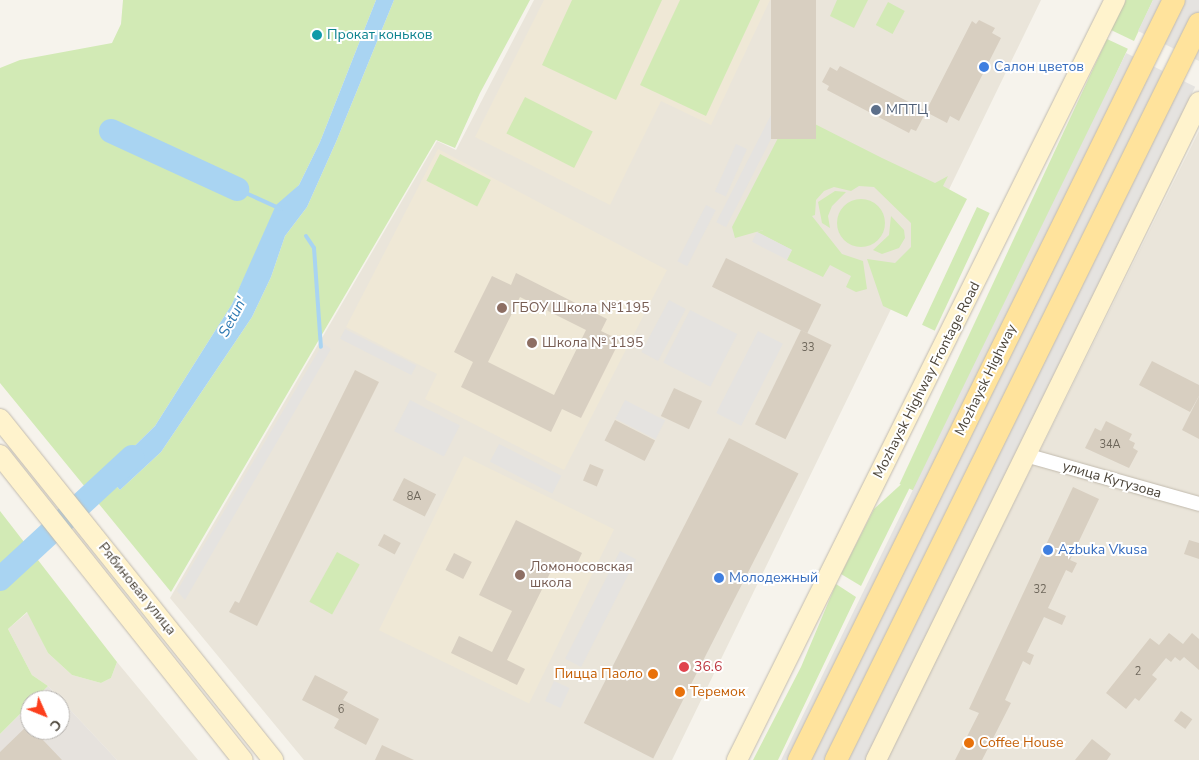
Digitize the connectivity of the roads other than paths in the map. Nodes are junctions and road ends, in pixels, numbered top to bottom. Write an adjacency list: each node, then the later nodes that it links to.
1 (1115, 0): 11 (main road, Mozhaysk Highway Frontage Road)
2 (1174, 0): 12 (main road, Mozhaysk Highway)
3 (1199, 24): 13 (main road)
4 (1199, 102): 7 (main road)
5 (0, 419): 10 (main road, Рябиновая улица)
6 (0, 454): 9 (main road, Рябиновая улица)
7 (1025, 455): 8 (street, улица Кутузова); 14 (main road)
8 (1199, 504)
9 (243, 760)
10 (273, 760)
11 (737, 760)
12 (799, 760)
13 (836, 760)
14 (876, 760)

